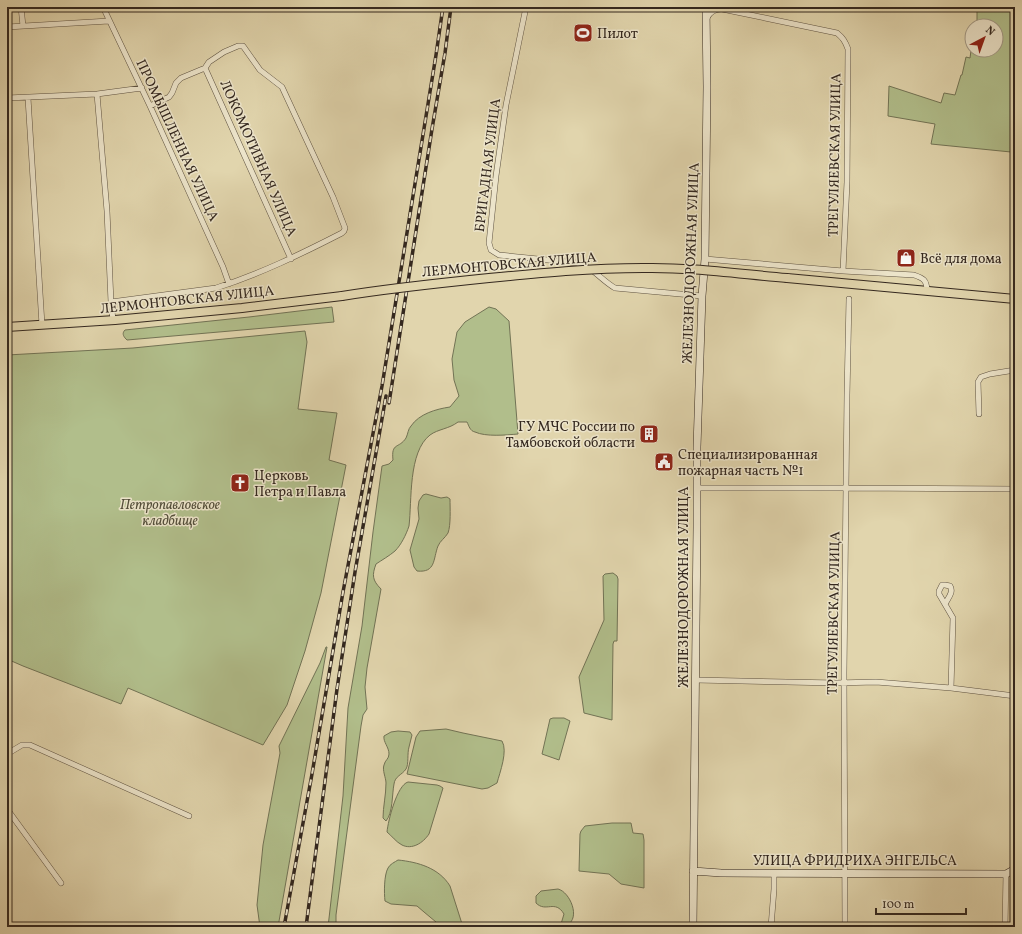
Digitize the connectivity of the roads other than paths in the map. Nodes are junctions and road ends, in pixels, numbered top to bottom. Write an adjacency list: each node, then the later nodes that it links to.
1 (22, 7): 8 (street)
2 (103, 7): 7 (street, ПРОМЫШЛЕННАЯ УЛИЦА)
3 (526, 7): 21 (street, БРИГАДНАЯ УЛИЦА)
4 (706, 7): 6 (street, ЖЕЛЕЗНОДОРОЖНАЯ УЛИЦА)
5 (720, 8): 6 (street); 18 (street, ТРЕГУЛЯЕВСКАЯ УЛИЦА)
6 (706, 20): 17 (street, ЖЕЛЕЗНОДОРОЖНАЯ УЛИЦА)
7 (109, 21): 8 (street); 11 (street, ПРОМЫШЛЕННАЯ УЛИЦА)
8 (23, 26): 9 (street)
9 (7, 28)
10 (205, 68): 15 (street); 16 (street, ЛОКОМОТИВНАЯ УЛИЦА); 16 (street)
11 (142, 88): 12 (street); 15 (street, ПРОМЫШЛЕННАЯ УЛИЦА)
12 (97, 94): 14 (street); 24 (street)
13 (7, 98): 14 (street)
14 (28, 98): 26 (street)
15 (150, 106): 19 (street, ПРОМЫШЛЕННАЯ УЛИЦА)
16 (291, 258): 19 (street)
17 (705, 259): 18 (street); 21 (street, ЖЕЛЕЗНОДОРОЖНАЯ УЛИЦА)
18 (843, 271): 20 (street)
19 (229, 284): 24 (street)
20 (927, 291): 23 (main road, ЛЕРМОНТОВСКАЯ УЛИЦА); 25 (main road, ЛЕРМОНТОВСКАЯ УЛИЦА, bridge)
21 (702, 296): 30 (street, ЖЕЛЕЗНОДОРОЖНАЯ УЛИЦА)
22 (849, 299): 31 (street, ТРЕГУЛЯЕВСКАЯ УЛИЦА)
23 (1015, 299)
24 (111, 302): 25 (street)
25 (113, 320): 26 (main road, ЛЕРМОНТОВСКАЯ УЛИЦА)
26 (42, 324): 27 (main road, ЛЕРМОНТОВСКАЯ УЛИЦА)
27 (7, 327)
28 (1015, 370): 29 (street)
29 (979, 414)
30 (697, 488): 31 (street); 34 (street, ЖЕЛЕЗНОДОРОЖНАЯ УЛИЦА)
31 (847, 488): 32 (street); 35 (street, ТРЕГУЛЯЕВСКАЯ УЛИЦА)
32 (1015, 489)
33 (945, 604): 36 (street)
34 (696, 680): 35 (street); 42 (street, ЖЕЛЕЗНОДОРОЖНАЯ УЛИЦА)
35 (844, 682): 36 (street); 44 (street, ТРЕГУЛЯЕВСКАЯ УЛИЦА)
36 (951, 688): 37 (street)
37 (1015, 696)
38 (7, 754): 40 (street)
39 (7, 809): 46 (street)
40 (189, 816)
41 (1015, 869): 45 (street, УЛИЦА ФРИДРИХА ЭНГЕЛЬСА)
42 (693, 871): 43 (street, УЛИЦА ФРИДРИХА ЭНГЕЛЬСА); 47 (street, ЖЕЛЕЗНОДОРОЖНАЯ УЛИЦА)
43 (774, 873): 44 (street, УЛИЦА ФРИДРИХА ЭНГЕЛЬСА); 48 (street)
44 (845, 873): 45 (street, УЛИЦА ФРИДРИХА ЭНГЕЛЬСА); 49 (street, ТРЕГУЛЯЕВСКАЯ УЛИЦА)
45 (1006, 874): 50 (street)
46 (61, 884)
47 (693, 927)
48 (772, 927)
49 (845, 927)
50 (1005, 927)

